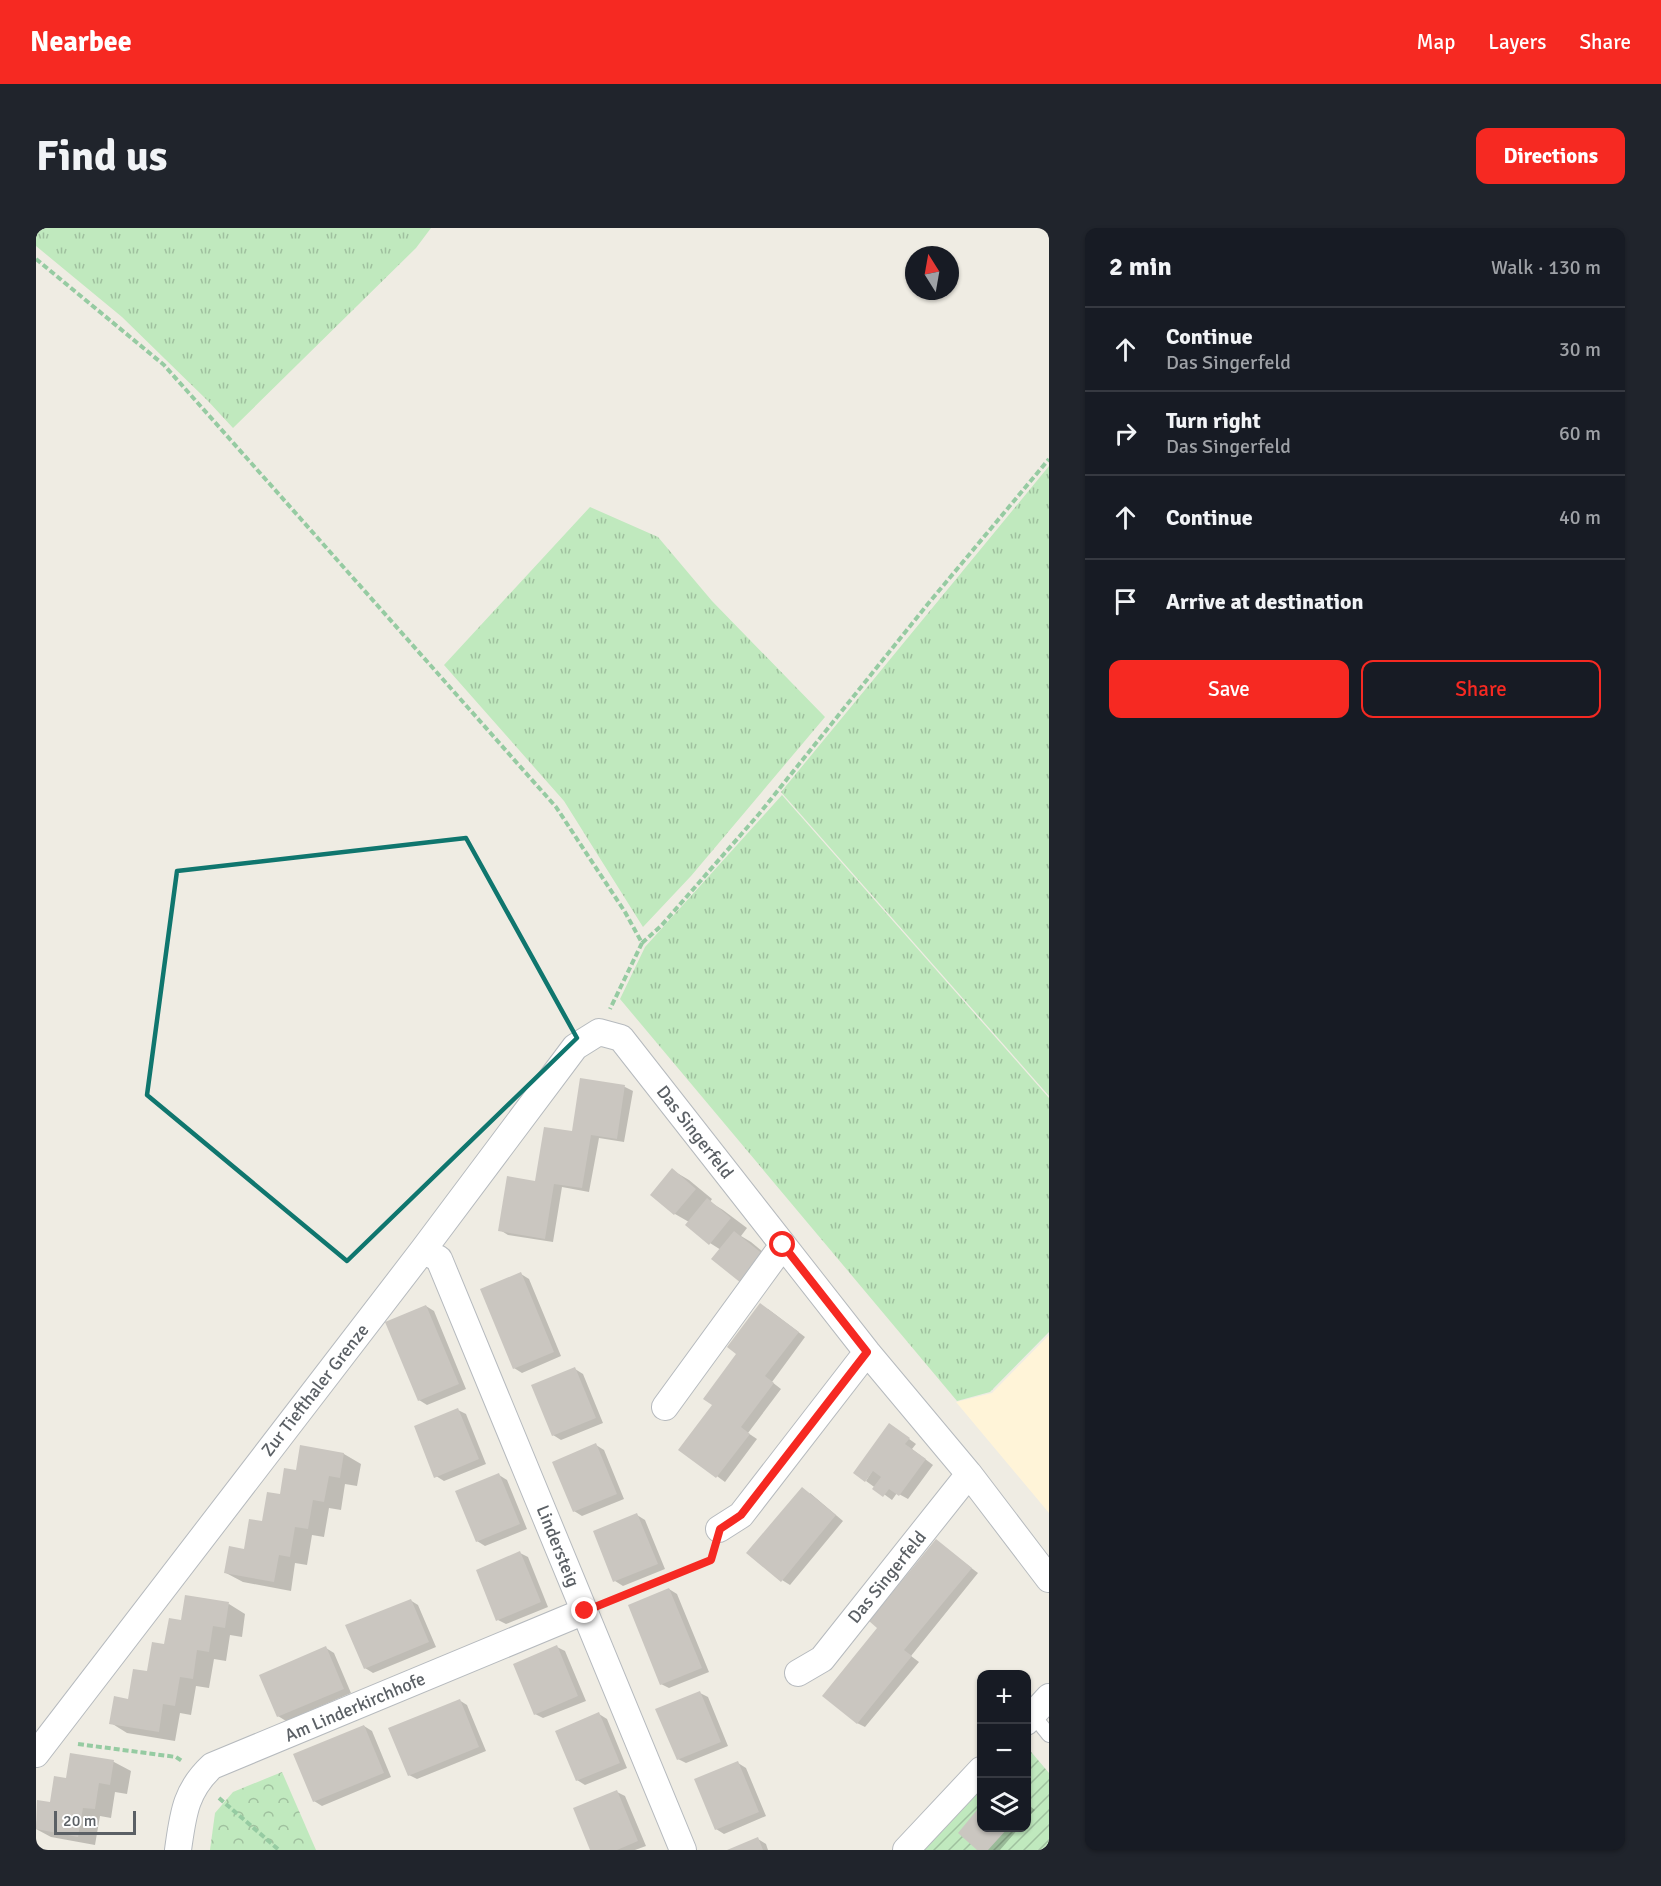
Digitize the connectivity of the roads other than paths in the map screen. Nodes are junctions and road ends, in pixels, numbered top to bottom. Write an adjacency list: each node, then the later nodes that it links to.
1 (599, 1032): 2 (street, Das Singerfeld); 3 (street, Zur Tiefthaler Grenze)
2 (783, 1245): 4 (street, Das Singerfeld); 5 (street)
3 (423, 1250): 9 (street, Lindersteig); 13 (street, Zur Tiefthaler Grenze)
4 (867, 1352): 6 (street, Das Singerfeld); 7 (street)
5 (665, 1407)
6 (969, 1474): 8 (street, Das Singerfeld); 10 (street, Das Singerfeld)
7 (720, 1529)
8 (1049, 1579)
9 (585, 1611): 15 (street, Am Linderkirchhofe); 16 (street, Lindersteig)
10 (798, 1673)
11 (1036, 1712): 12 (lane)
12 (1049, 1735)
13 (36, 1755)
14 (977, 1774): 17 (street)
15 (178, 1850)
16 (683, 1850)
17 (906, 1850)

